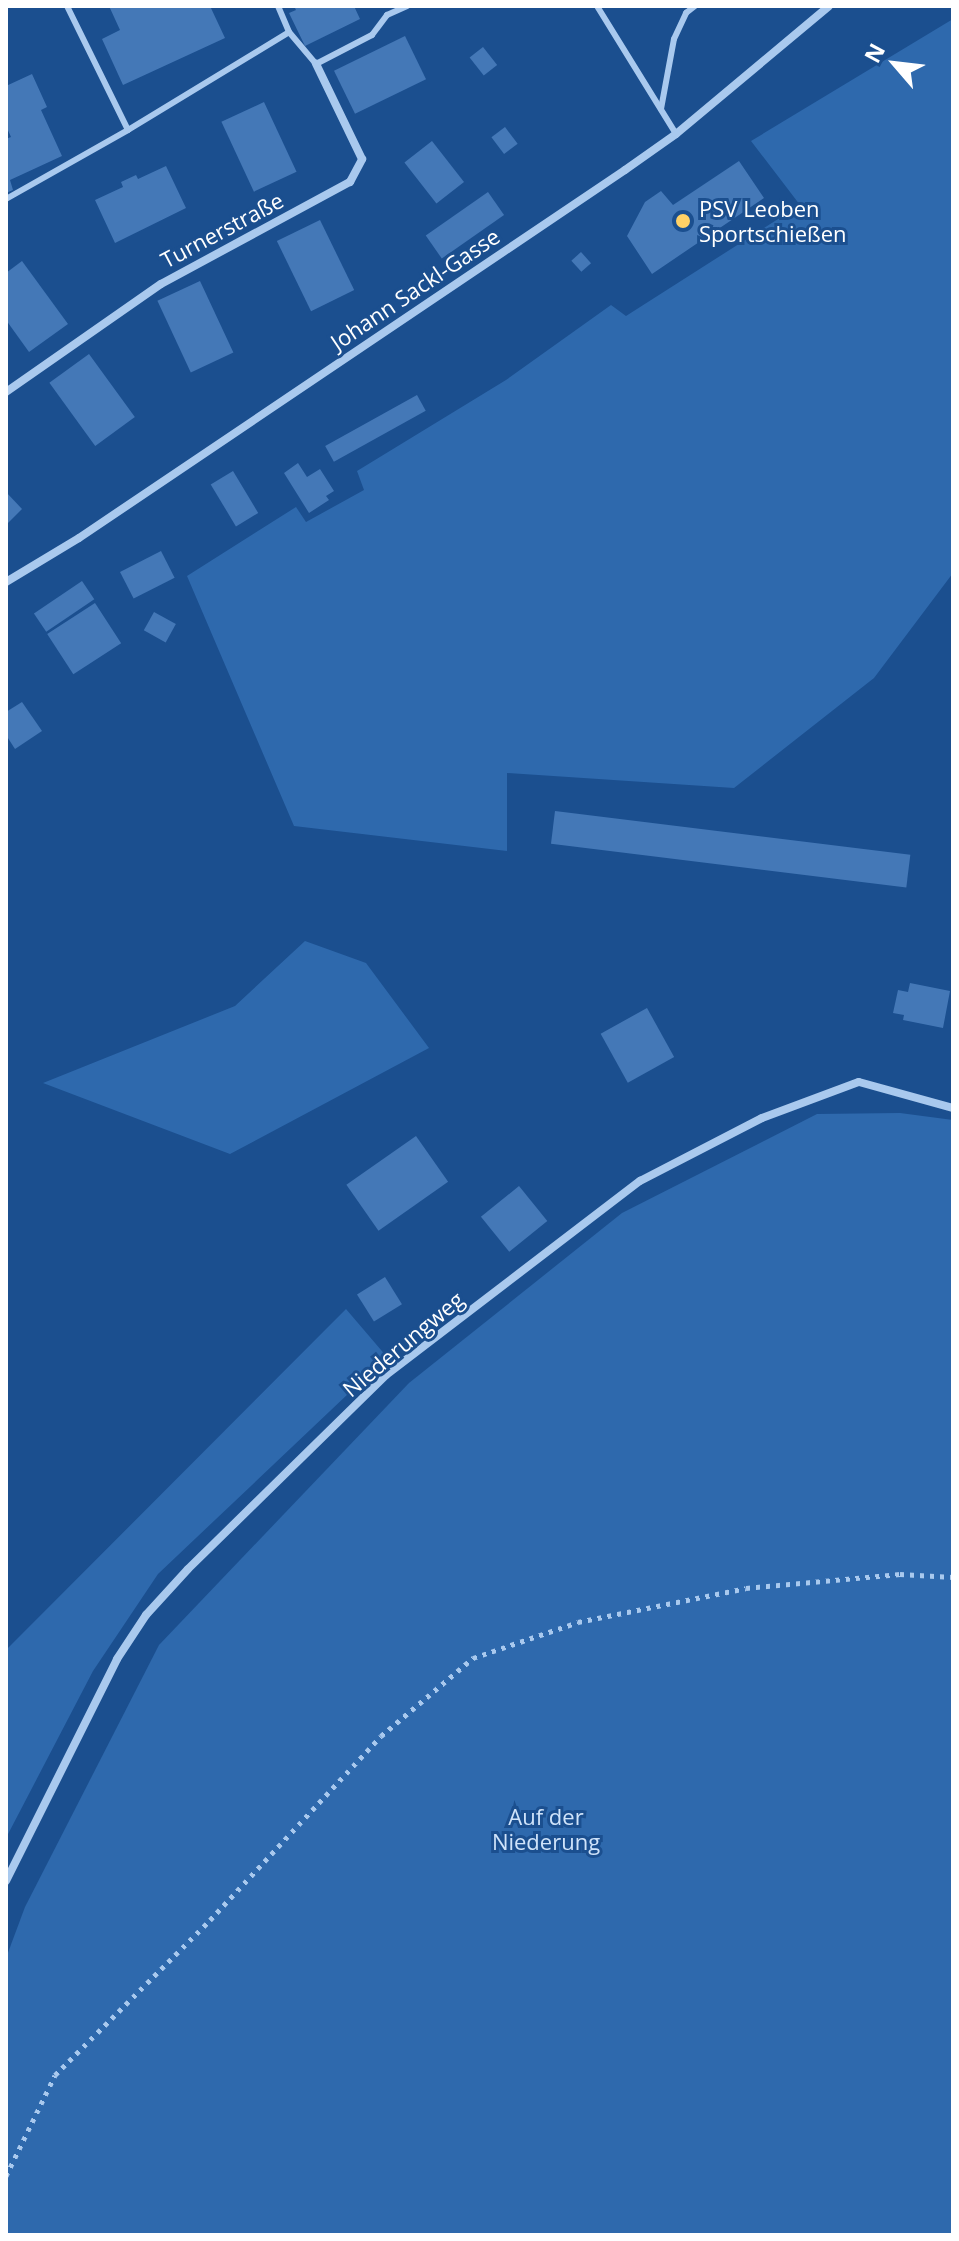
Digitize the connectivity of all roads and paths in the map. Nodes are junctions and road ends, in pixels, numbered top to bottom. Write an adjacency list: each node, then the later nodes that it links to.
1 (67, 6): 10 (lane)
2 (278, 6): 7 (lane)
3 (407, 6): 8 (lane)
4 (597, 6): 9 (lane)
5 (695, 6): 9 (lane)
6 (829, 6): 11 (street, Johann Sackl-Gasse)
7 (289, 32): 8 (lane); 10 (lane)
8 (316, 64): 13 (street, Turnerstraße)
9 (661, 109): 11 (lane)
10 (128, 130): 12 (lane)
11 (676, 134): 14 (street, Johann Sackl-Gasse)
12 (6, 199)
13 (6, 392)
14 (6, 582)
15 (953, 1108): 17 (street, Niederungweg)
16 (953, 1577): 18 (path)
17 (6, 1881)
18 (6, 2176)

